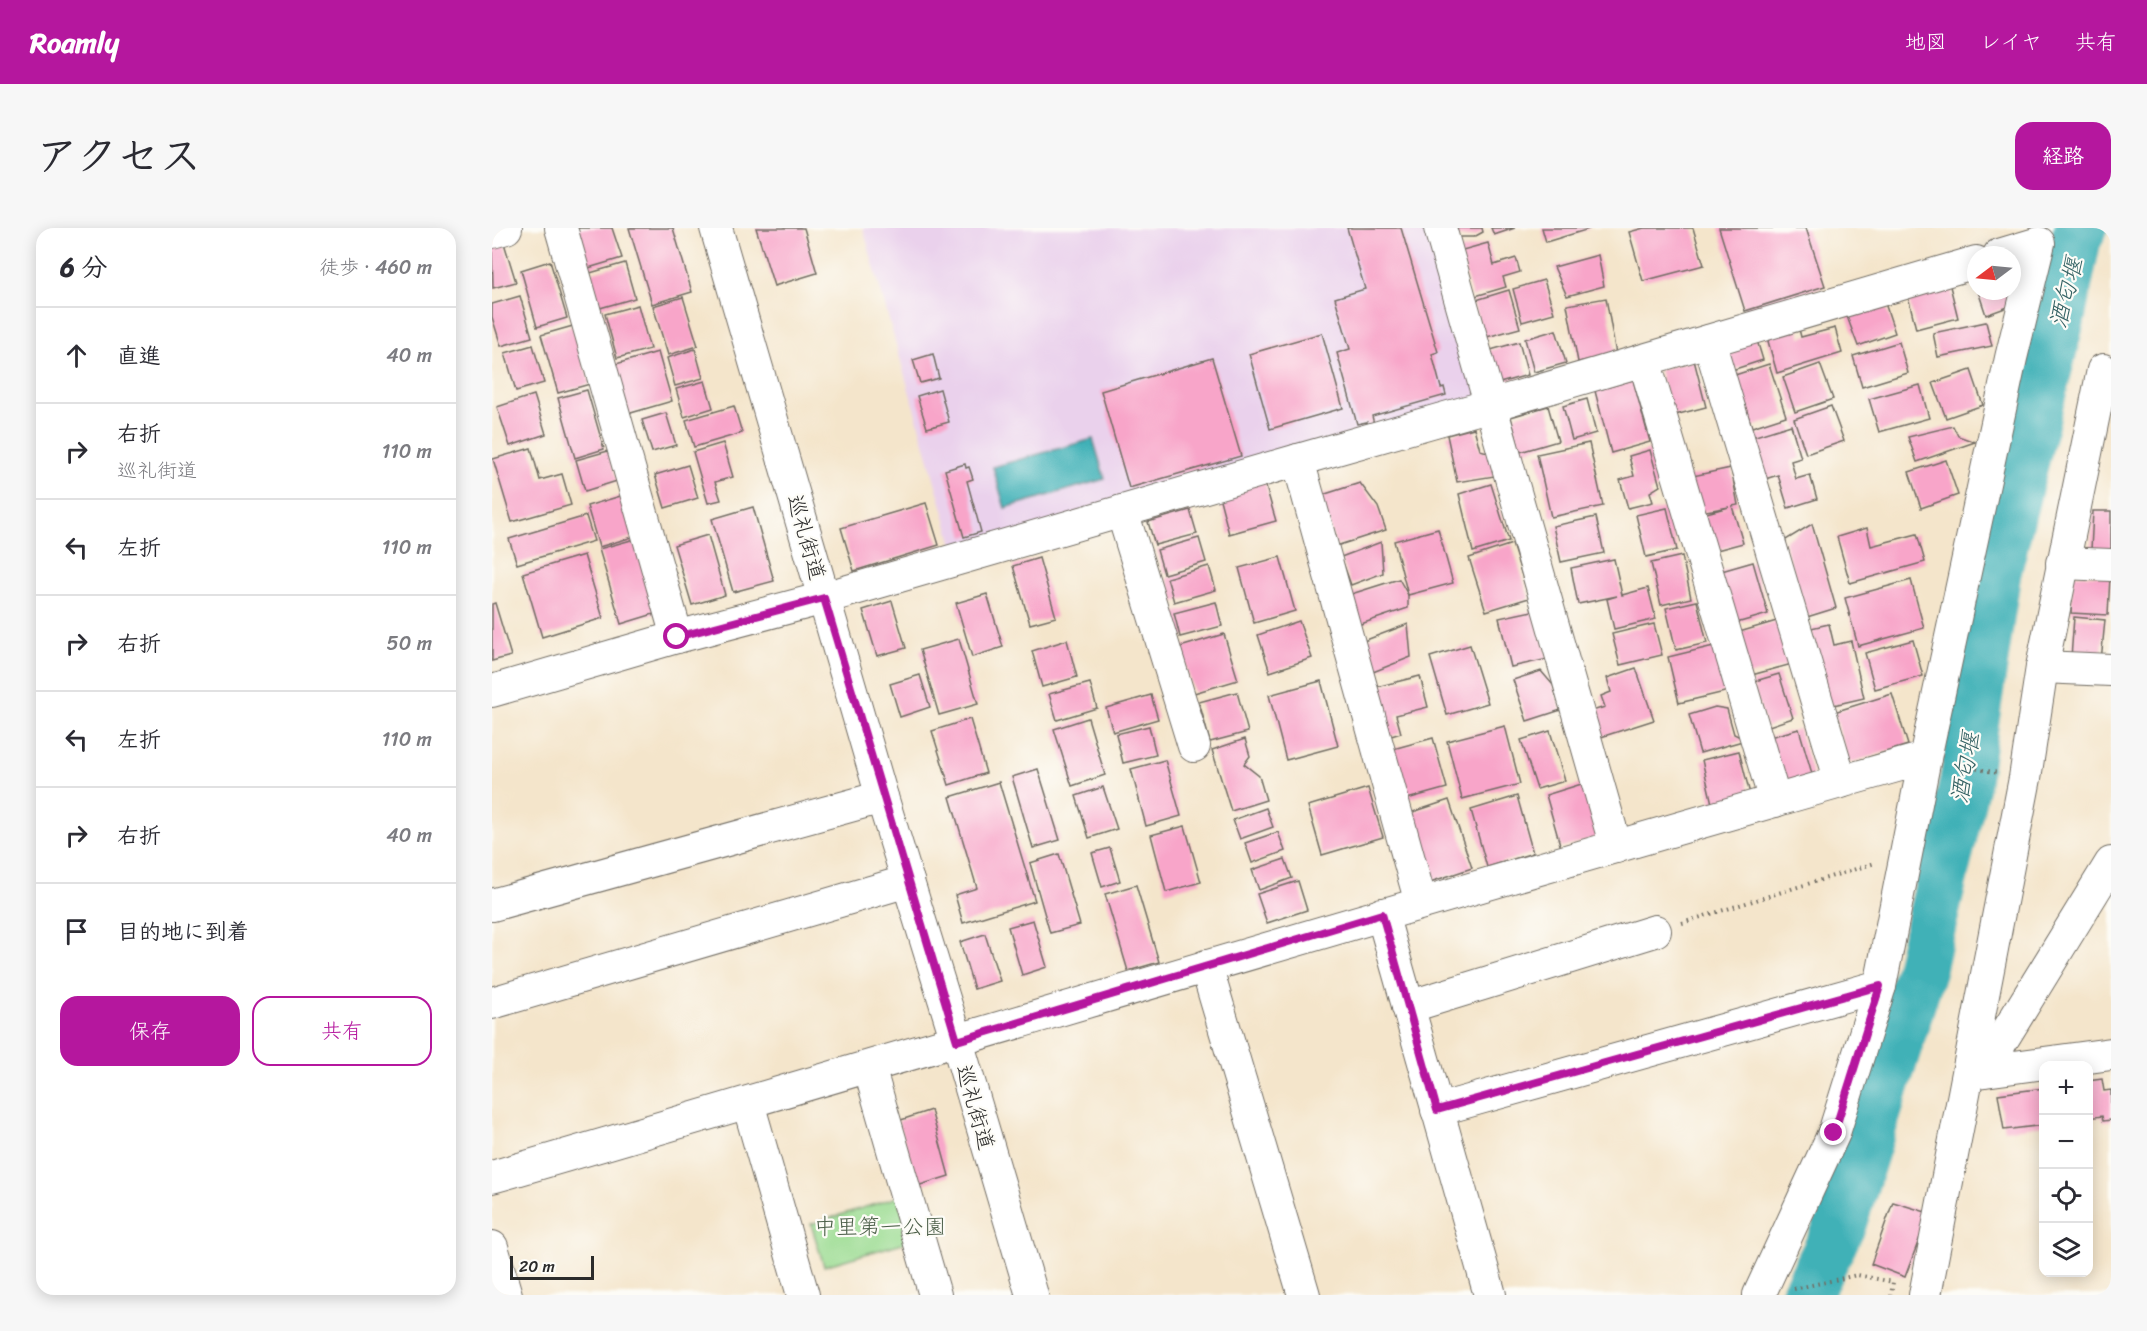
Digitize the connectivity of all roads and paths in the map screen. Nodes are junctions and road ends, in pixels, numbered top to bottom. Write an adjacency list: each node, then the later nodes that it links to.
1 (506, 228): 5 (street)
2 (561, 228): 17 (street)
3 (716, 228): 16 (street, 巡礼街道)
4 (1440, 228): 11 (street)
5 (492, 232)
6 (2021, 248): 22 (street)
7 (1967, 265): 8 (street)
8 (1709, 341): 9 (street); 24 (street)
9 (1644, 360): 11 (street); 26 (street)
10 (2103, 370): 14 (street)
11 (1491, 405): 12 (street); 27 (street)
12 (1298, 460): 13 (street); 31 (street)
13 (1122, 511): 16 (street); 21 (street)
14 (2062, 563): 15 (street); 18 (street)
15 (2111, 565)
16 (824, 598): 17 (street); 25 (street, 巡礼街道)
17 (677, 637): 20 (street)
18 (2042, 667): 19 (street); 23 (street)
19 (2111, 670)
20 (492, 691)
21 (1194, 746)
22 (1925, 758): 23 (path); 24 (street); 28 (street)
23 (2025, 778): 42 (street)
24 (1841, 782): 26 (street)
25 (882, 797): 30 (street, 巡礼街道); 32 (street)
26 (1775, 801): 27 (street)
27 (1616, 847): 31 (street)
28 (1906, 854): 34 (path); 36 (street)
29 (2111, 863): 42 (street)
30 (908, 881): 37 (street); 39 (street, 巡礼街道)
31 (1421, 903): 33 (street)
32 (492, 905)
33 (1382, 914): 35 (street); 38 (street)
34 (1655, 931): 38 (street)
35 (1206, 966): 39 (street); 52 (street)
36 (1880, 986): 44 (street); 54 (street)
37 (492, 1003)
38 (1408, 1007): 44 (street)
39 (957, 1041): 41 (street); 51 (street, 巡礼街道)
40 (2111, 1054): 42 (street)
41 (868, 1067): 43 (street); 50 (street)
42 (1976, 1072): 56 (street)
43 (748, 1103): 45 (street); 49 (street)
44 (1437, 1110): 53 (street)
45 (492, 1177)
46 (492, 1248): 48 (street)
47 (1790, 1290): 55 (path)
48 (506, 1295)
49 (803, 1295)
50 (935, 1295)
51 (1032, 1295)
52 (1304, 1295)
53 (1490, 1295)
54 (1759, 1295)
55 (1891, 1295)
56 (1925, 1295)

